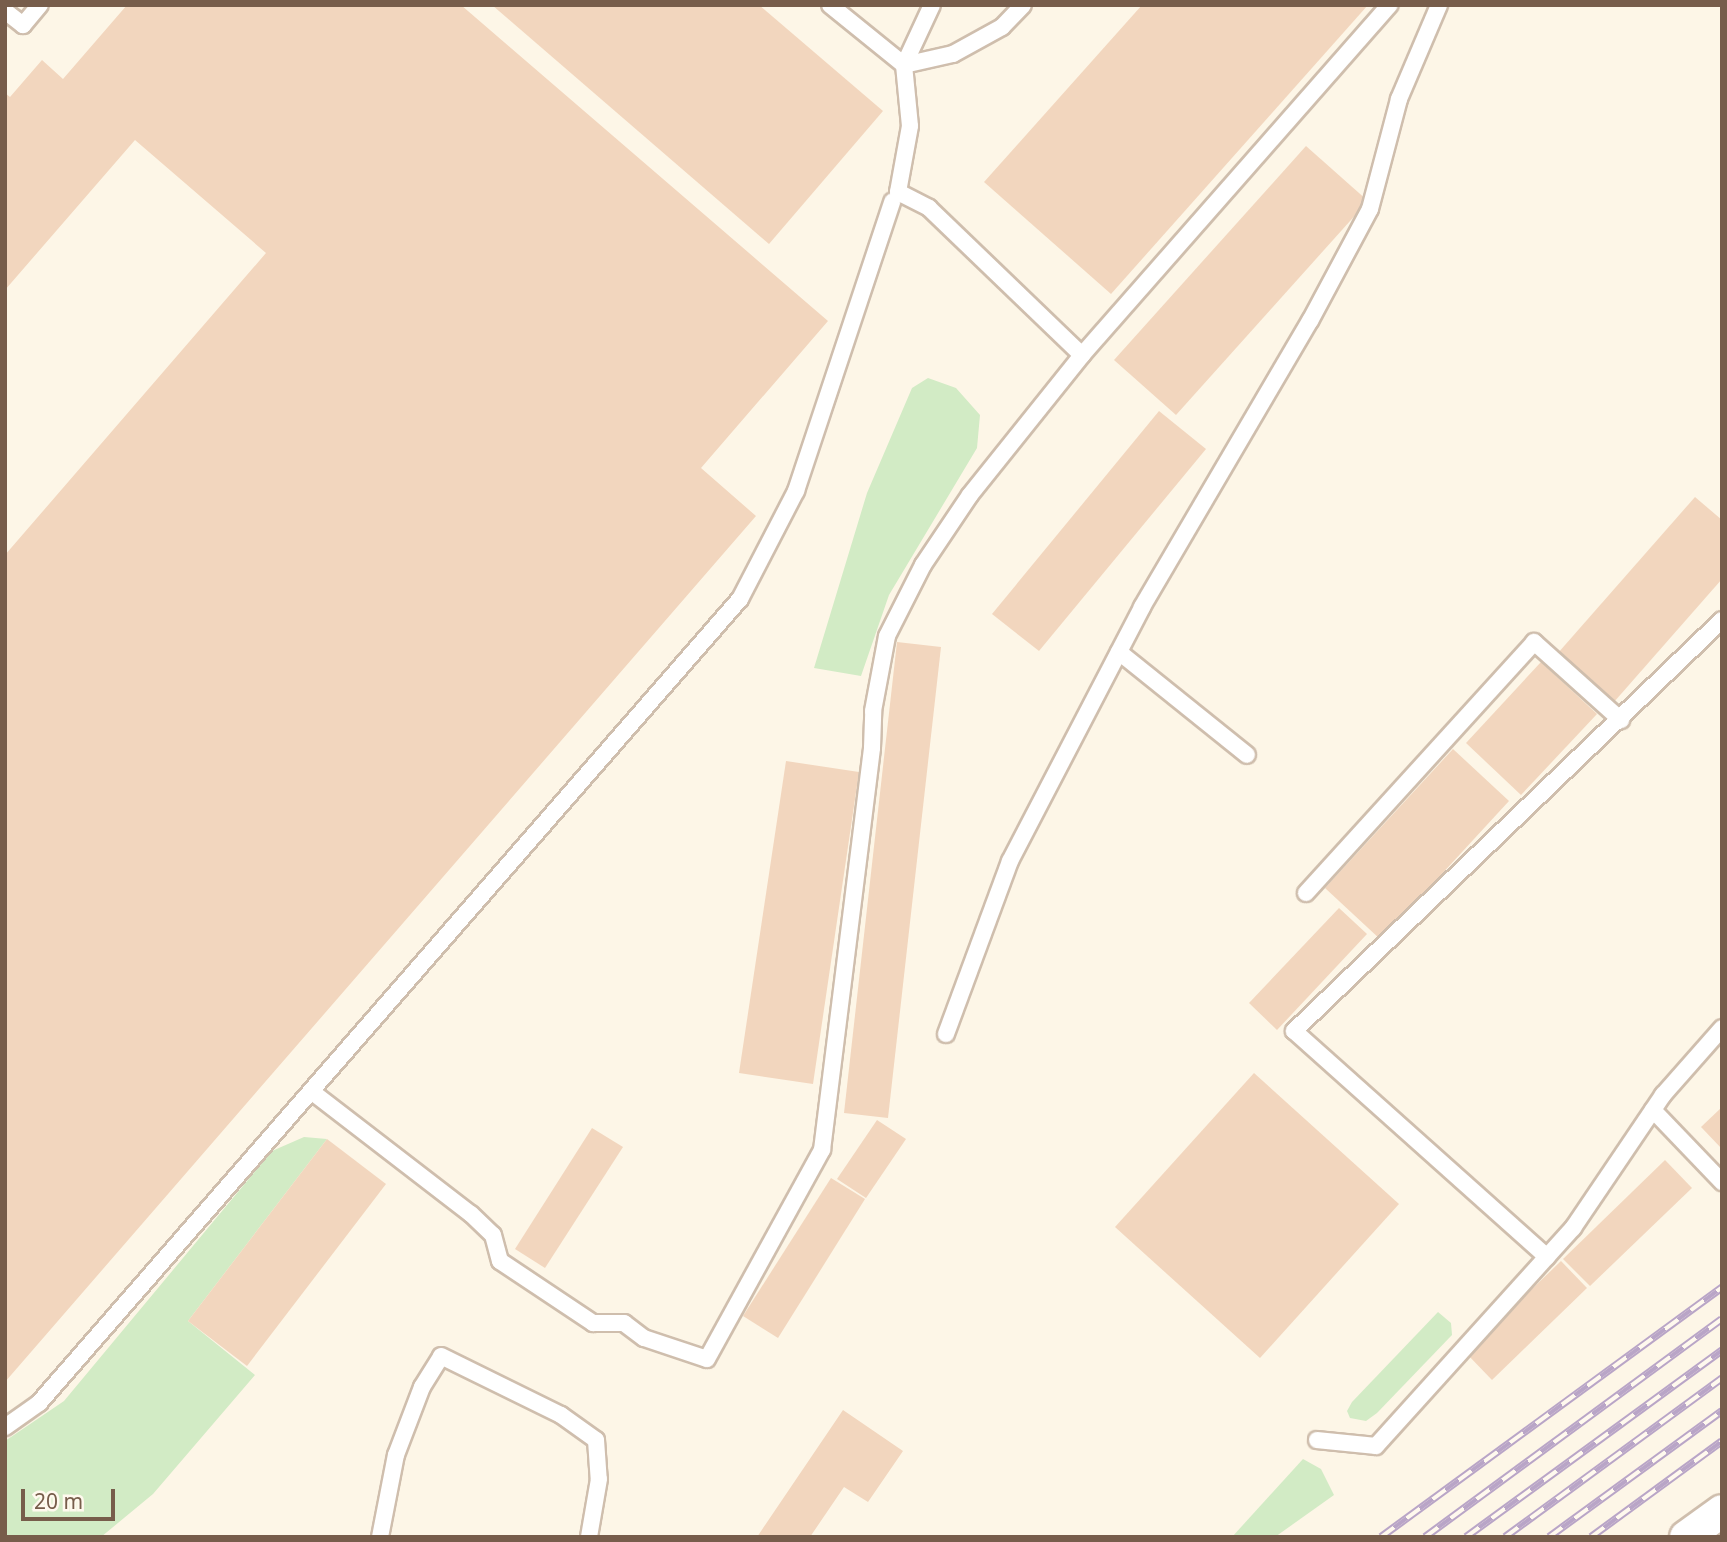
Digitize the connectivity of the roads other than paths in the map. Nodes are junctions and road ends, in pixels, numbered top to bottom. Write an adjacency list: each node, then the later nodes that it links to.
1 (40, 5): 7 (lane)
2 (830, 5): 8 (lane)
3 (932, 5): 8 (lane)
4 (1023, 5): 8 (lane)
5 (1389, 5): 10 (lane)
6 (1439, 5): 12 (lane)
7 (5, 11)
8 (904, 65): 10 (lane)
9 (892, 202): 18 (lane)
10 (1082, 355): 18 (lane)
11 (1722, 620): 13 (lane)
12 (1119, 652): 14 (lane); 17 (lane)
13 (1621, 720): 15 (lane); 21 (lane)
14 (1247, 755)
15 (1306, 893)
16 (1722, 1028): 19 (lane)
17 (946, 1034)
18 (311, 1091): 22 (lane)
19 (1653, 1110): 20 (lane); 21 (lane)
20 (1722, 1182)
21 (1547, 1257): 23 (lane)
22 (5, 1427)
23 (1317, 1440)
24 (1722, 1511): 27 (street)
25 (380, 1537): 26 (lane)
26 (589, 1537)
27 (1686, 1537)

